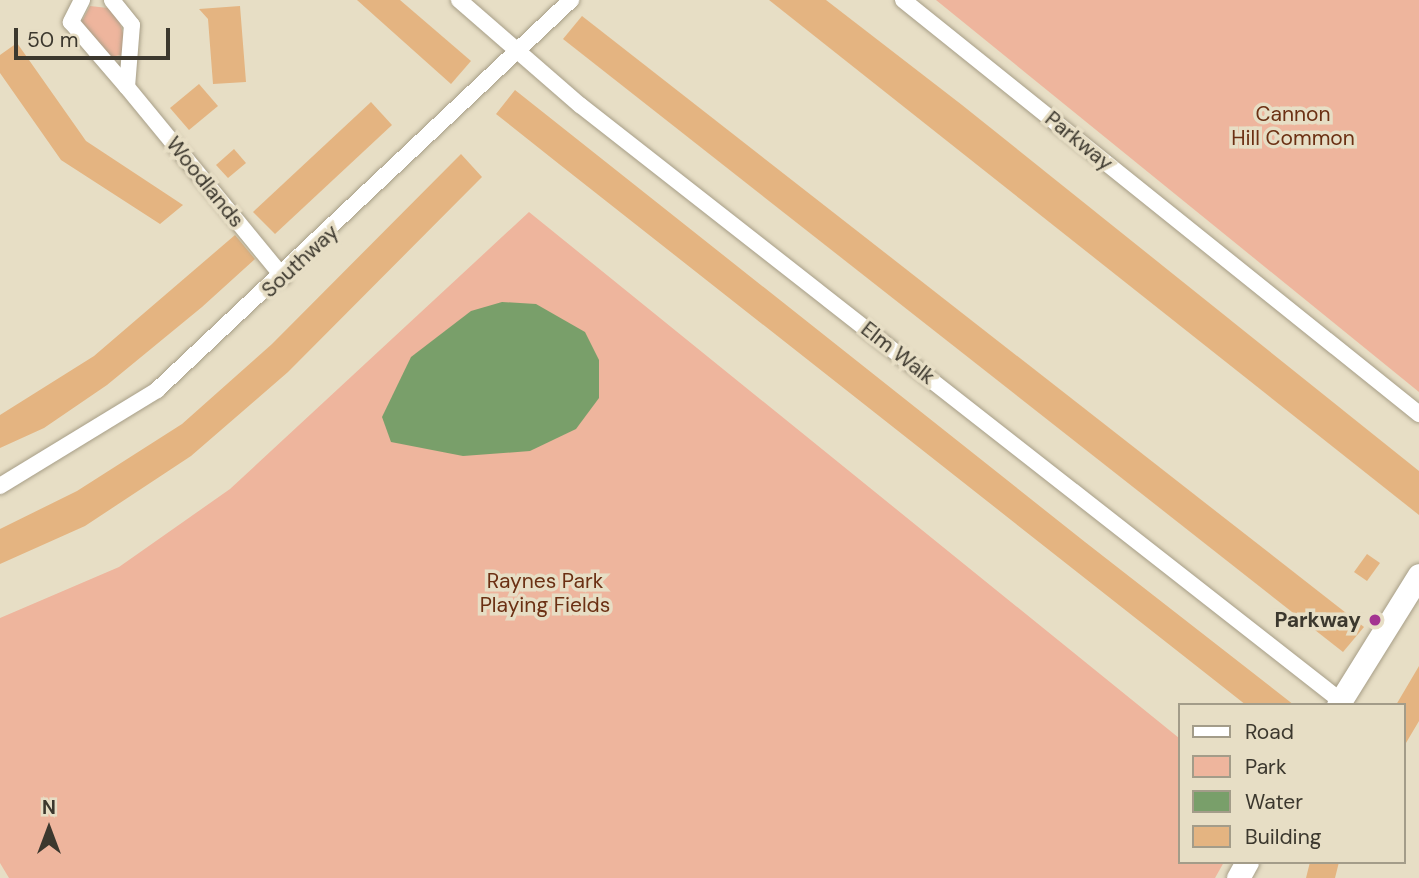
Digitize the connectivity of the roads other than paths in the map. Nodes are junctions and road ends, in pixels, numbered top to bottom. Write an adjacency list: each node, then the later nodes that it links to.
1 (82, 0): 7 (street, Woodlands)
2 (111, 0): 7 (street)
3 (458, 0): 6 (street, Elm Walk)
4 (571, 0): 6 (street, Southway)
5 (903, 0): 9 (street, Parkway)
6 (517, 53): 8 (street, Southway); 12 (street, Elm Walk)
7 (127, 87): 8 (street, Woodlands)
8 (283, 277): 10 (street, Southway)
9 (1419, 414)
10 (0, 486)
11 (1419, 577): 12 (street)
12 (1340, 703)

